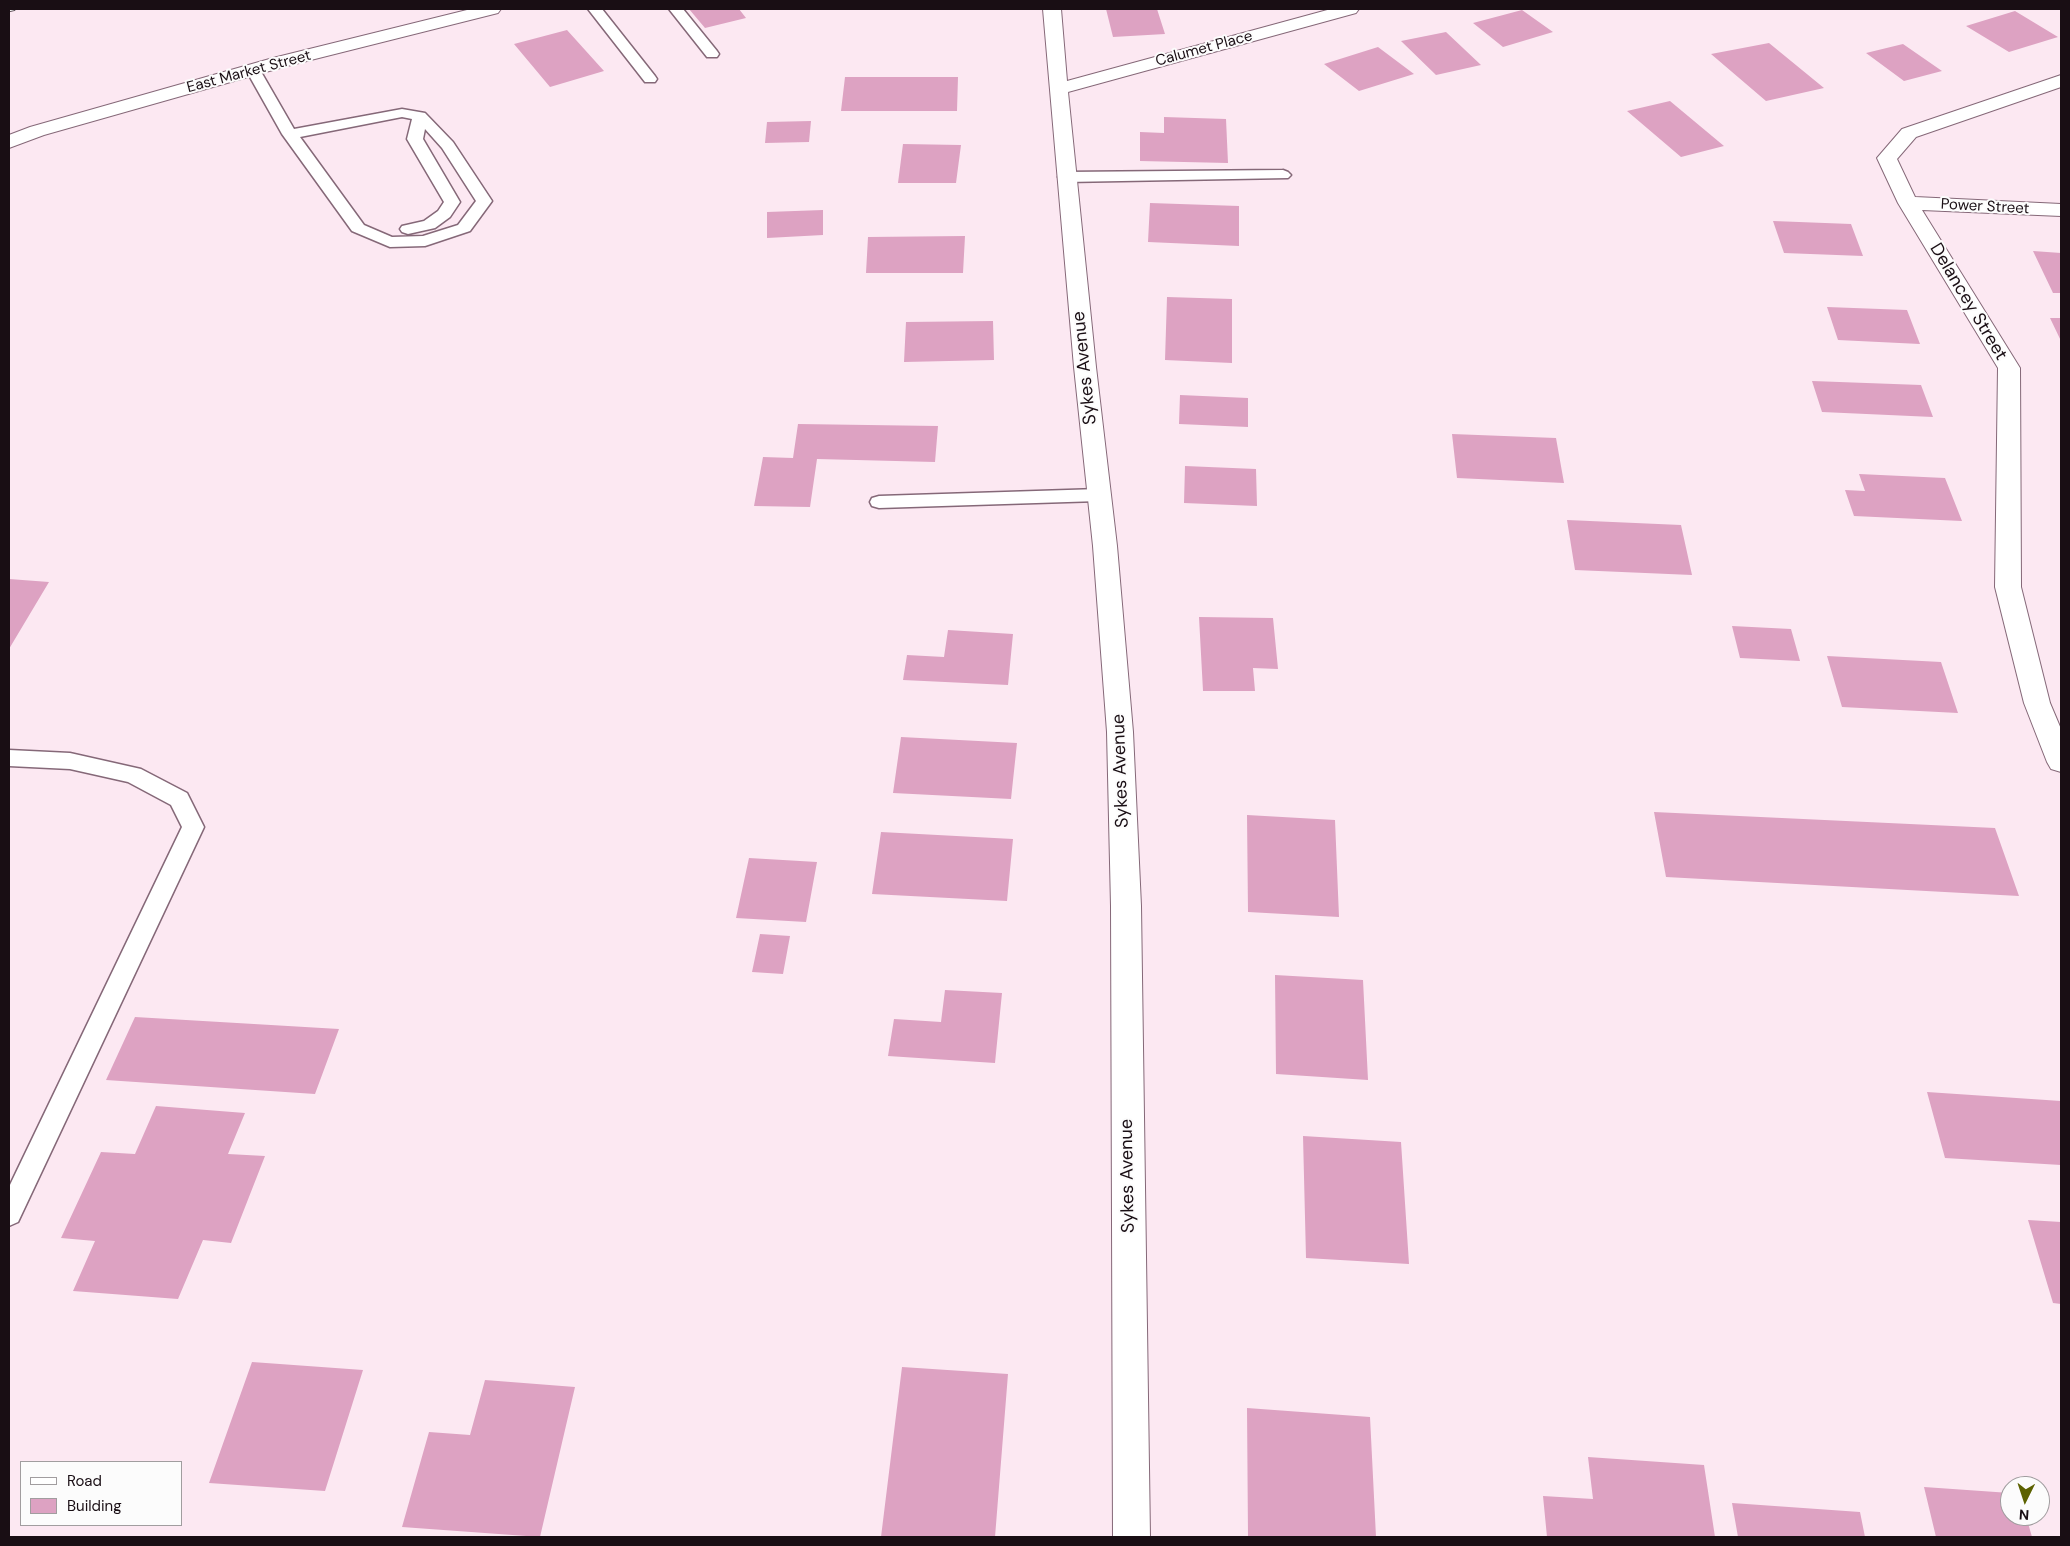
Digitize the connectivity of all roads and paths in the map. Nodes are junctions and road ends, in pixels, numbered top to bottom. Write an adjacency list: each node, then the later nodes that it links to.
1 (492, 9): 7 (street, East Market Street)
2 (595, 9): 8 (lane)
3 (676, 9): 6 (lane)
4 (1052, 9): 10 (street, Sykes Avenue)
5 (1350, 9): 10 (street, Calumet Place)
6 (712, 54)
7 (254, 70): 12 (lane); 13 (street, East Market Street)
8 (650, 79)
9 (2061, 81): 16 (street, Delancey Street)
10 (1058, 89): 15 (street, Sykes Avenue)
11 (420, 116): 12 (lane); 18 (lane); 18 (lane)
12 (290, 134): 18 (lane)
13 (9, 142)
14 (1283, 175): 15 (lane)
15 (1066, 177): 19 (street, Sykes Avenue)
16 (1908, 203): 17 (street, Power Street); 22 (street, Delancey Street)
17 (2061, 210)
18 (358, 228)
19 (1099, 495): 20 (lane); 24 (street, Sykes Avenue)
20 (879, 502)
21 (9, 758): 23 (lane)
22 (2061, 762)
23 (9, 1214)
24 (1132, 1537)

